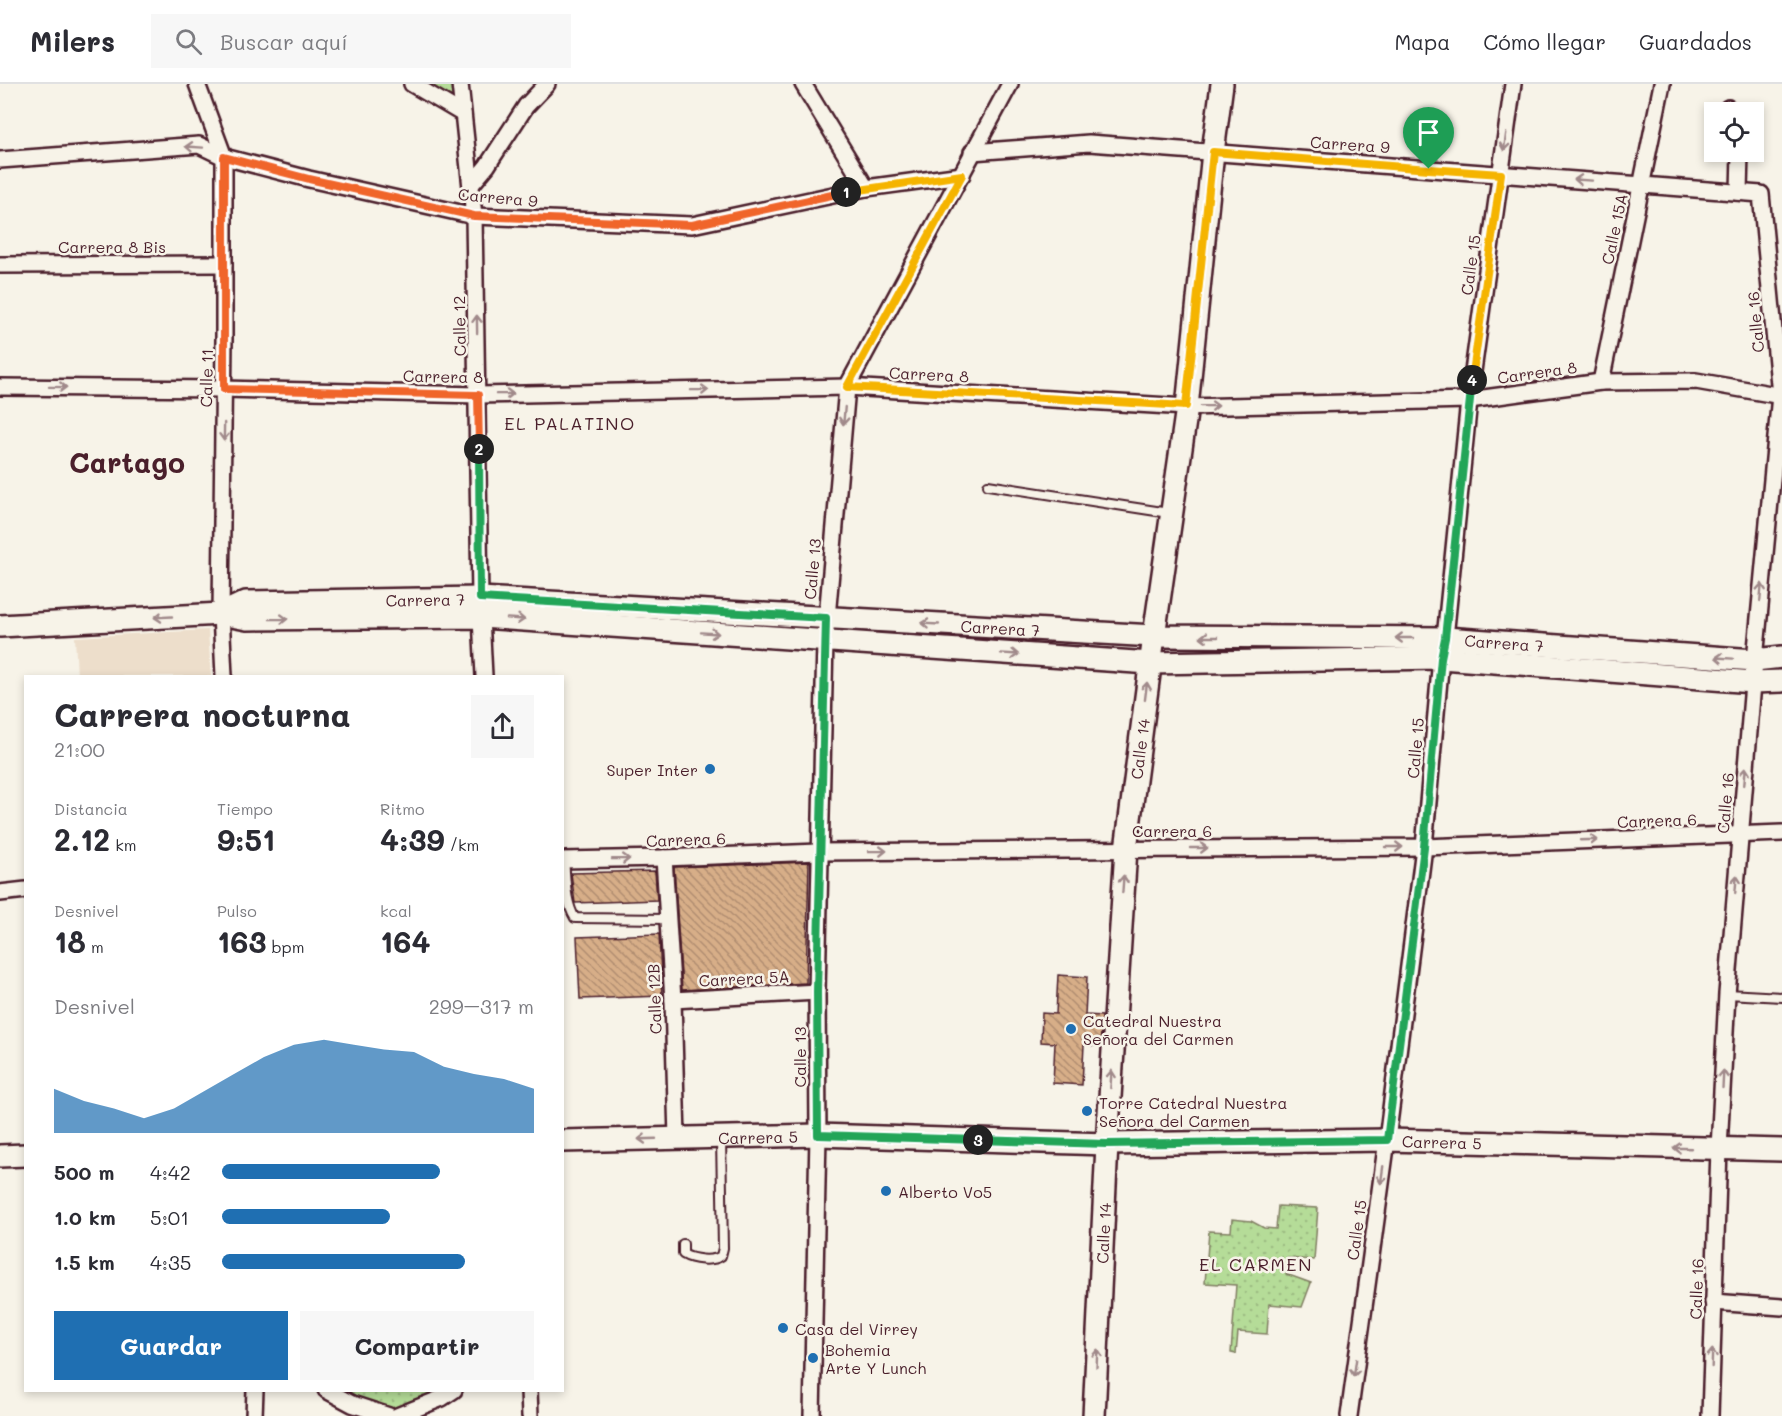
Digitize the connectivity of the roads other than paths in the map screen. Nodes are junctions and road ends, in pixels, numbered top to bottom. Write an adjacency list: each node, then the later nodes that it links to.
1 (412, 84): 10 (street)
2 (460, 84): 10 (street, Calle 12)
3 (546, 84): 18 (street)
4 (803, 84): 20 (street)
5 (1010, 84): 11 (street, Calle 13)
6 (1222, 84): 12 (main road, Calle 14)
7 (1513, 84): 16 (street, Calle 15, one-way to 16)
8 (1662, 84): 19 (street, Calle 15A)
9 (198, 85): 13 (street, Calle 11)
10 (463, 114): 18 (street, Calle 12)
11 (972, 152): 12 (street, Carrera 9); 17 (street, Calle 13)
12 (1213, 152): 16 (street, Carrera 9); 33 (main road, Calle 14)
13 (224, 157): 14 (street, Carrera 9, one-way to 14); 23 (street, Carrera 9); 24 (street, Calle 11)
14 (0, 159)
15 (1740, 162): 21 (street)
16 (1501, 174): 19 (street, Carrera 9, one-way to 16); 32 (street, Calle 15)
17 (962, 175): 20 (street, Carrera 9); 28 (street, Calle 13)
18 (471, 185): 23 (street, Calle 12)
19 (1642, 185): 21 (street, Carrera 9); 26 (street, Calle 15A)
20 (866, 188): 23 (street, Carrera 9)
21 (1739, 192): 22 (street, Carrera 9)
22 (1761, 194): 31 (street, Calle 16)
23 (474, 216): 30 (street, Calle 12, one-way to 23)
24 (224, 264): 25 (street, Carrera 8 Bis); 29 (street, Calle 11)
25 (0, 265)
26 (1601, 382): 31 (street, Carrera 8); 32 (street, Carrera 8)
27 (0, 387): 29 (street, Carrera 8, one-way to 29)
28 (847, 387): 30 (street, Carrera 8, one-way to 28); 33 (street, Carrera 8); 38 (street, Calle 13, one-way to 38)
29 (224, 389): 30 (street, Carrera 8); 37 (street, Calle 11, one-way to 37)
30 (478, 395): 36 (street, Calle 12)
31 (1781, 395): 44 (street, Calle 16, one-way to 31)
32 (1469, 400): 33 (street, Carrera 8, one-way to 32); 42 (street, Calle 15)
33 (1186, 406): 35 (main road, Calle 14)
34 (988, 485): 35 (lane)
35 (1171, 513): 40 (main road, Calle 14)
36 (481, 608): 37 (main road, Carrera 7); 38 (main road, Carrera 7); 41 (main road, Carrera 7, one-way to 41); 47 (street, Calle 12)
37 (221, 614): 39 (main road, Carrera 7, one-way to 39); 46 (street, Calle 11)
38 (826, 618): 40 (main road, Carrera 7, one-way to 38); 41 (street, Calle 13)
39 (0, 626)
40 (1154, 636): 42 (main road, Carrera 7, one-way to 40); 45 (main road, Calle 14)
41 (825, 641): 45 (main road, Carrera 7, one-way to 45); 54 (street, Calle 13)
42 (1443, 648): 44 (main road, Carrera 7, one-way to 42); 45 (main road, Carrera 7); 49 (main road, Carrera 7); 52 (street, Calle 15)
43 (1782, 657): 44 (main road, Carrera 7)
44 (1755, 660): 49 (street, Calle 16)
45 (1150, 663): 53 (main road, Calle 14, one-way to 45)
46 (224, 675)
47 (483, 675)
48 (1782, 681): 49 (main road, Carrera 7)
49 (1753, 682): 51 (street, Calle 16, one-way to 49)
50 (1782, 833): 51 (street, Carrera 6)
51 (1740, 834): 52 (street, Carrera 6, one-way to 51); 62 (street, Calle 16, one-way to 51)
52 (1424, 847): 53 (street, Carrera 6, one-way to 52); 68 (street, Calle 15)
53 (1126, 849): 54 (street, Carrera 6, one-way to 53); 70 (main road, Calle 14, one-way to 53)
54 (819, 852): 55 (street, Carrera 6); 61 (street, Calle 13)
55 (664, 858): 56 (street, Carrera 6, one-way to 55); 60 (street, Calle 12B)
56 (564, 860)
57 (564, 868): 60 (lane)
58 (24, 890): 59 (street)
59 (0, 892)
60 (669, 920): 64 (street, Calle 12B)
61 (817, 992): 64 (street, Carrera 5A); 65 (street, Calle 13)
62 (1727, 994): 63 (lane); 71 (street, Calle 16, one-way to 62)
63 (1782, 997)
64 (673, 1000): 66 (street, Calle 12B)
65 (818, 1135): 67 (main road, Carrera 5); 70 (main road, Carrera 5); 86 (street, Calle 13)
66 (677, 1138): 67 (main road, Carrera 5); 69 (main road, Carrera 5, one-way to 69)
67 (721, 1138): 75 (lane)
68 (1387, 1140): 70 (main road, Carrera 5); 71 (main road, Carrera 5, one-way to 68); 88 (street, Calle 15, one-way to 88)
69 (564, 1142)
70 (1107, 1144): 87 (main road, Calle 14, one-way to 70)
71 (1719, 1149): 72 (main road, Carrera 5); 76 (street, Calle 16)
72 (1782, 1150)
73 (24, 1155): 74 (main road)
74 (0, 1156)
75 (683, 1244)
76 (1713, 1302): 77 (street); 89 (street, Calle 16, one-way to 76)
77 (1782, 1307)
78 (255, 1392): 82 (street)
79 (330, 1392): 83 (street)
80 (451, 1392): 84 (street)
81 (529, 1392): 85 (street)
82 (254, 1416)
83 (390, 1416)
84 (397, 1416)
85 (530, 1416)
86 (812, 1416)
87 (1094, 1416)
88 (1349, 1416)
89 (1710, 1416)

